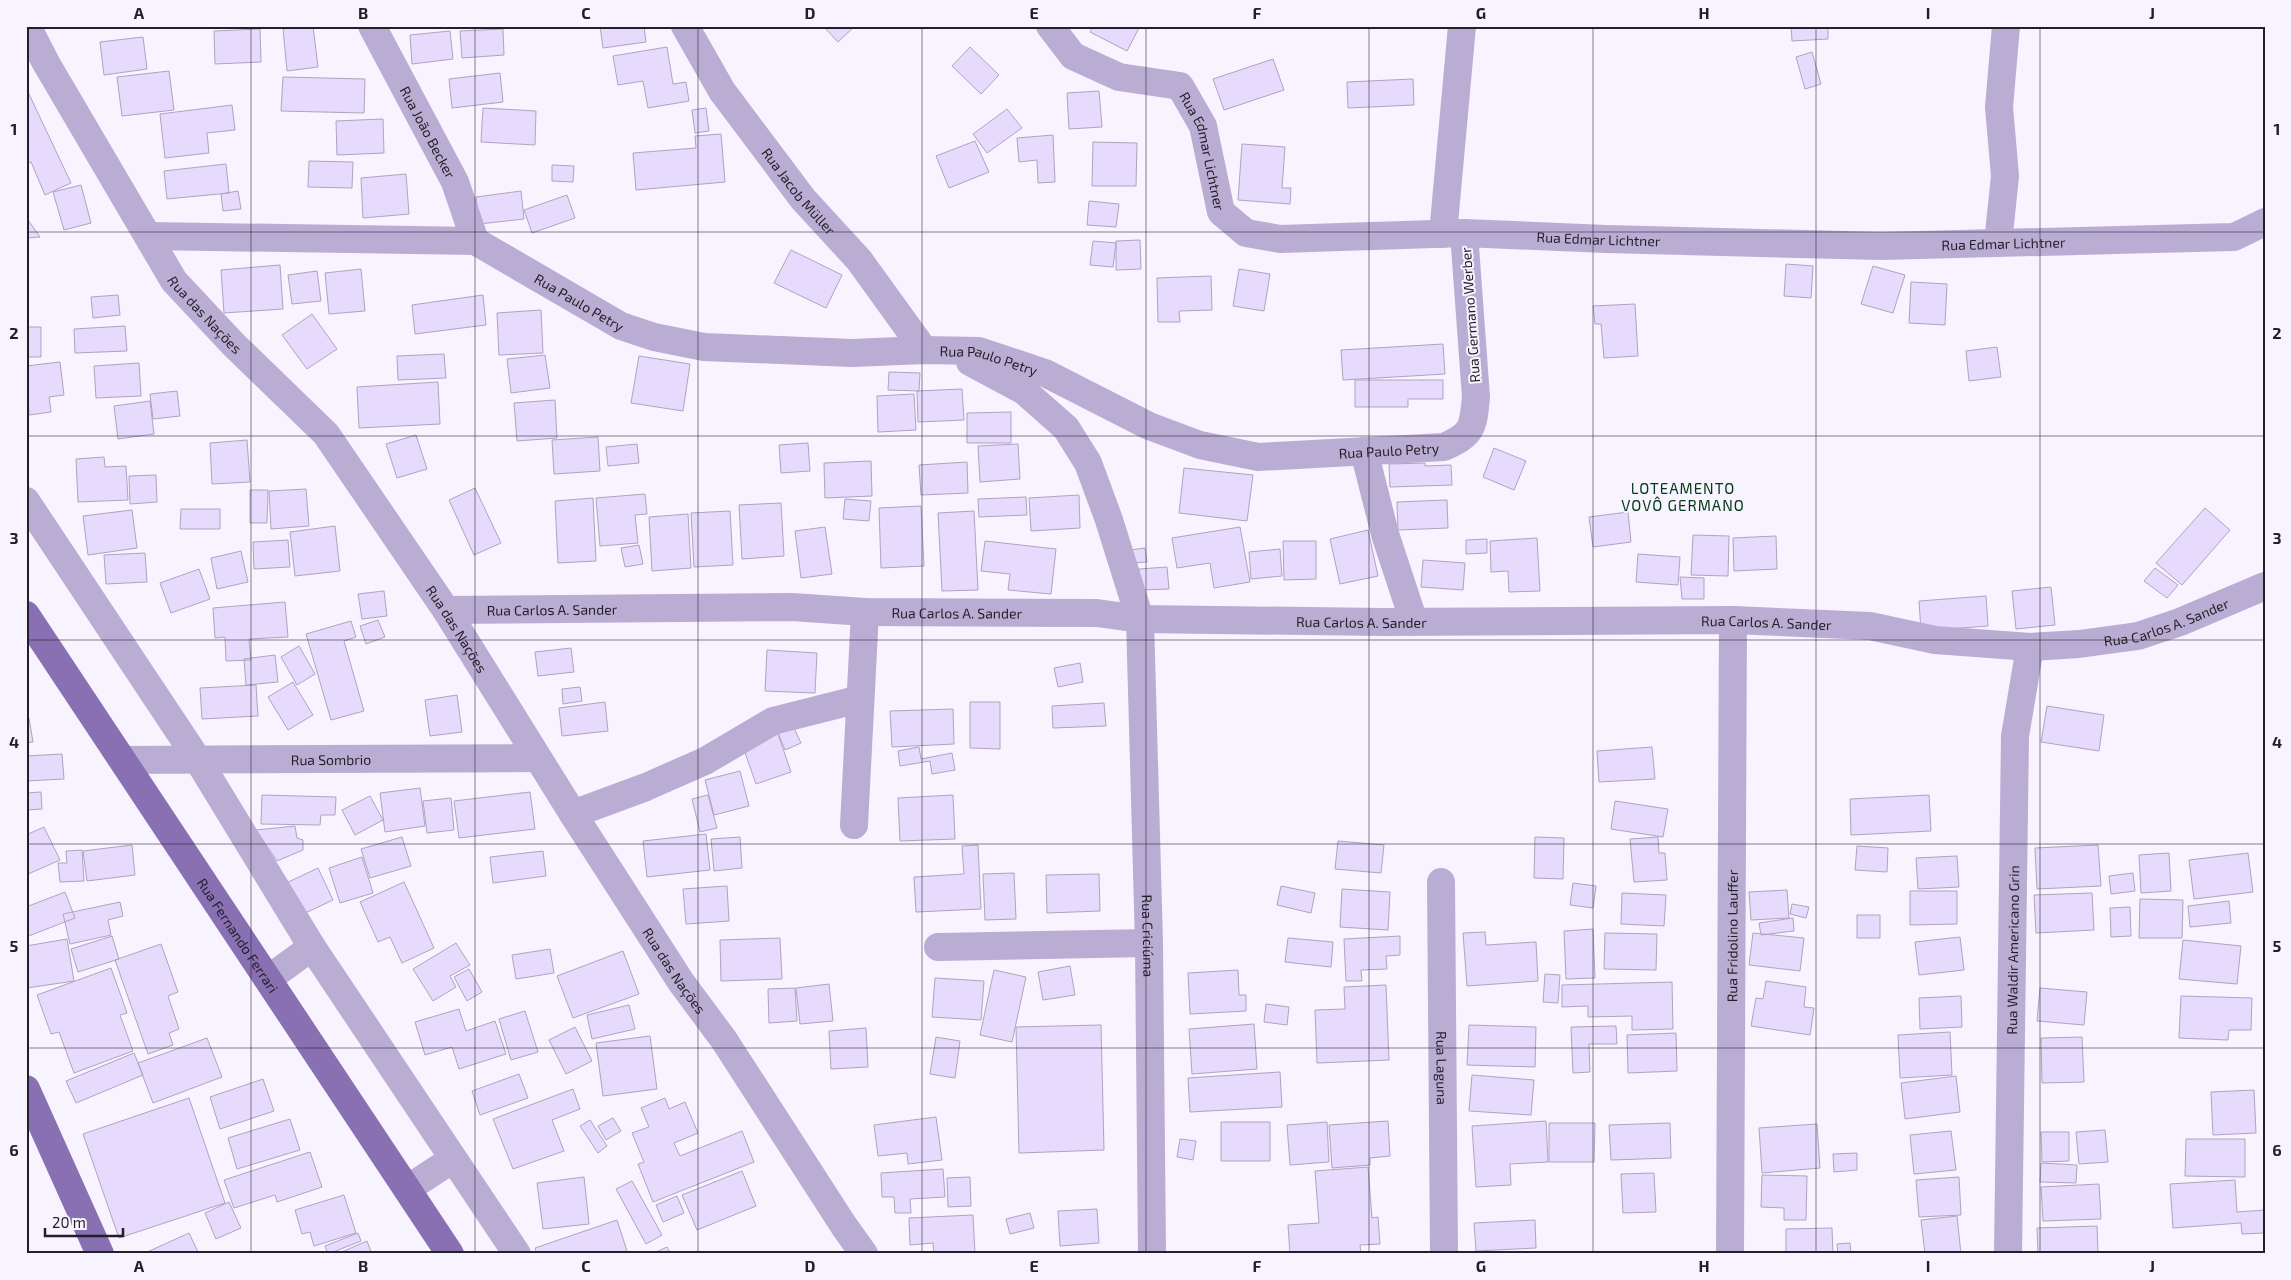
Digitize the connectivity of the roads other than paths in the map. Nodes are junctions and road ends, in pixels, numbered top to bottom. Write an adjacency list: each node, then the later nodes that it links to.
1 (27, 26): 7 (street, Rua das Nações)
2 (372, 26): 11 (street, Rua João Becker)
3 (685, 26): 13 (street, Rua Jacob Müller)
4 (1050, 26): 9 (street, Rua Edmar Lichtner)
5 (1462, 26): 9 (street, Rua Germano Werber)
6 (2006, 26): 12 (street)
7 (36, 68): 10 (street, Rua das Nações)
8 (2265, 222): 12 (street, Rua Edmar Lichtner)
9 (1454, 234): 12 (street, Rua Edmar Lichtner); 14 (street, Rua Germano Werber)
10 (148, 236): 11 (street); 18 (street, Rua das Nações)
11 (475, 241): 13 (street, Rua Paulo Petry)
12 (1998, 243)
13 (936, 350): 15 (street, Rua Paulo Petry); 21 (street, Rua Criciúma)
14 (1476, 398): 15 (street, Rua Paulo Petry)
15 (1364, 451): 23 (street)
16 (26, 501): 28 (street)
17 (2262, 595): 24 (street, Rua Carlos A. Sander)
18 (446, 610): 19 (street, Rua Carlos A. Sander); 26 (street, Rua das Nações)
19 (865, 612): 21 (street, Rua Carlos A. Sander); 25 (street)
20 (26, 615): 27 (main road, Rua Fernando Ferrari)
21 (1140, 619): 23 (street, Rua Carlos A. Sander); 32 (street, Rua Criciúma)
22 (1733, 620): 23 (street, Rua Carlos A. Sander); 24 (street, Rua Carlos A. Sander); 45 (street, Rua Fridolino Lauffer)
23 (1414, 622)
24 (2030, 647): 46 (street, Rua Waldir Americano Grin)
25 (860, 698): 29 (street); 30 (street)
26 (537, 758): 28 (street, Rua Sombrio); 29 (street, Rua das Nações)
27 (123, 760): 28 (street, Rua Sombrio); 35 (main road, Rua Fernando Ferrari)
28 (198, 760): 33 (street)
29 (573, 814): 42 (street, Rua das Nações)
30 (854, 825)
31 (1442, 882): 44 (street, Rua Laguna)
32 (1149, 943): 34 (street); 43 (street, Rua Criciúma)
33 (312, 947): 35 (street); 37 (street)
34 (938, 947)
35 (268, 978): 38 (main road, Rua Fernando Ferrari)
36 (26, 1089): 39 (main road)
37 (453, 1158): 38 (street); 41 (street)
38 (408, 1189): 40 (main road, Rua Fernando Ferrari)
39 (100, 1254)
40 (450, 1254)
41 (518, 1254)
42 (864, 1254)
43 (1152, 1254)
44 (1444, 1254)
45 (1730, 1254)
46 (2008, 1254)

